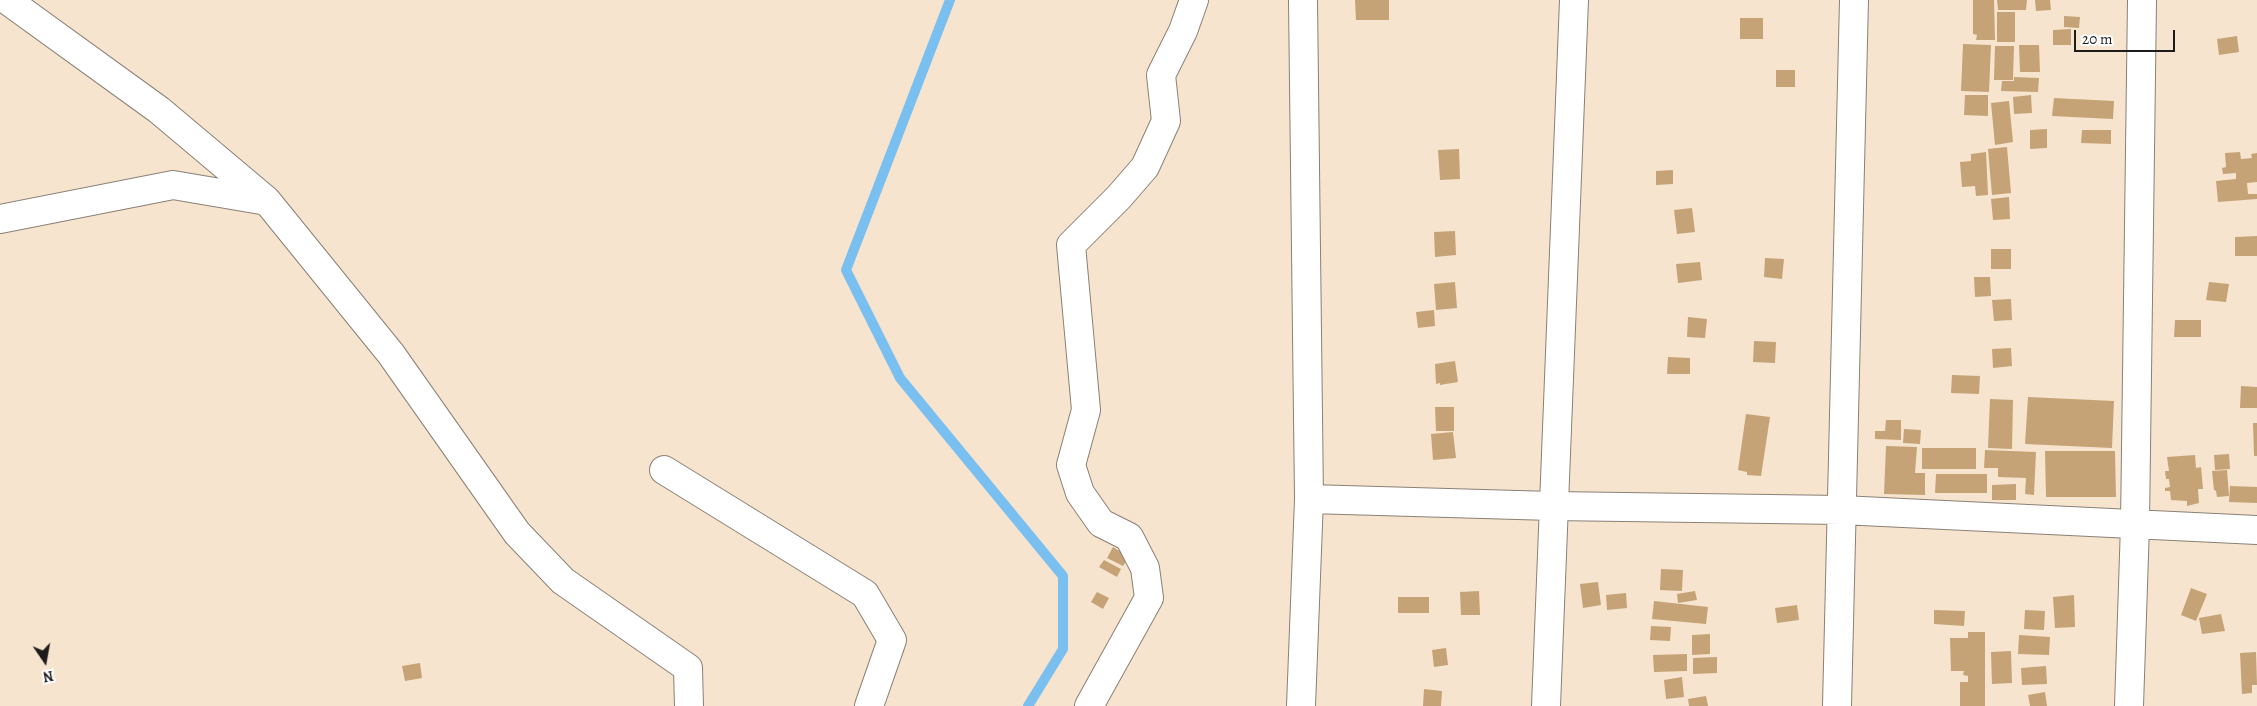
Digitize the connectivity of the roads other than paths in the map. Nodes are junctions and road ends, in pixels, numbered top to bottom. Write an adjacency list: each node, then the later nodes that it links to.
1 (7, 0): 7 (street)
2 (1194, 0): 17 (street)
3 (1303, 0): 10 (street)
4 (1574, 0): 11 (street)
5 (1854, 0): 12 (street)
6 (2142, 0): 13 (street)
7 (267, 200): 8 (street); 15 (street)
8 (0, 219)
9 (664, 470): 16 (street)
10 (1309, 499): 11 (street); 18 (street)
11 (1552, 506): 12 (street); 19 (street)
12 (1841, 510): 13 (street); 20 (street)
13 (2135, 525): 14 (street); 21 (street)
14 (2257, 530)
15 (689, 706)
16 (869, 706)
17 (1089, 706)
18 (1301, 706)
19 (1546, 706)
20 (1837, 706)
21 (2129, 706)

